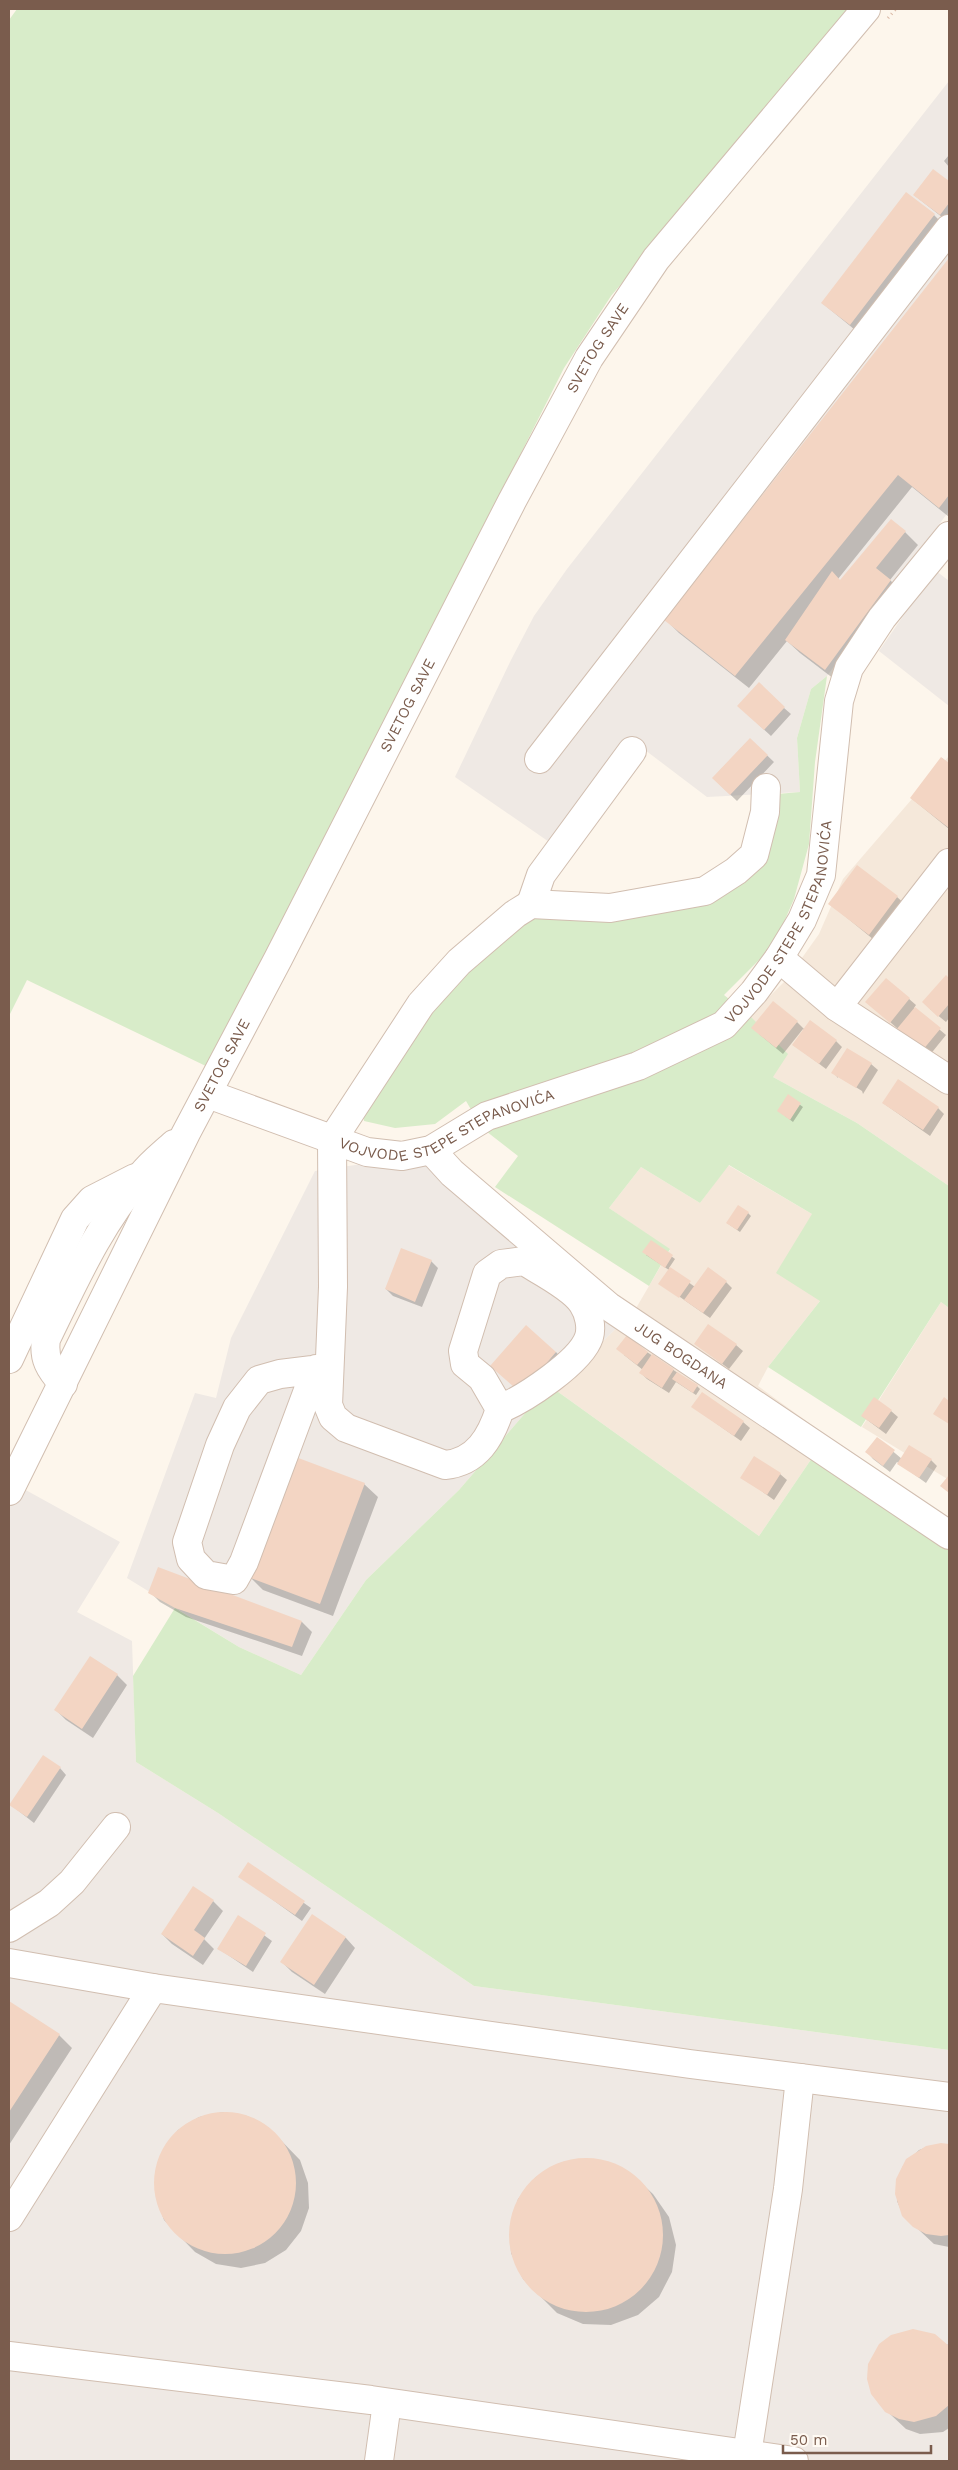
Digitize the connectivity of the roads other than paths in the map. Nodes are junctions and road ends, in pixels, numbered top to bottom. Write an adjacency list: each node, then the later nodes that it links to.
1 (875, 16): 12 (street, SVETOG SAVE)
2 (949, 229): 5 (street)
3 (949, 536): 9 (street, VOJVODE STEPE STEPANOVIĆA)
4 (632, 751): 8 (street)
5 (539, 759)
6 (766, 788): 8 (street)
7 (949, 863): 10 (street)
8 (531, 904): 14 (street)
9 (780, 958): 10 (street); 15 (street, VOJVODE STEPE STEPANOVIĆA)
10 (837, 1007): 11 (street)
11 (949, 1080)
12 (208, 1094): 13 (street, SVETOG SAVE); 14 (street, VOJVODE STEPE STEPANOVIĆA)
13 (186, 1133): 16 (street); 19 (street, SVETOG SAVE)
14 (332, 1140): 15 (street, VOJVODE STEPE STEPANOVIĆA); 18 (street)
15 (431, 1150): 23 (street, JUG BOGDANA)
16 (141, 1175): 17 (street); 19 (street)
17 (9, 1359)
18 (323, 1369): 18 (street); 20 (street)
19 (63, 1384): 21 (street, SVETOG SAVE)
20 (500, 1409): 20 (street)
21 (18, 1448): 22 (street, SVETOG SAVE)
22 (9, 1491)
23 (949, 1534)
24 (116, 1827): 25 (street)
25 (9, 1928)
26 (9, 1964): 27 (street)
27 (153, 1988): 28 (street); 30 (street)
28 (800, 2078): 29 (street); 33 (street)
29 (949, 2097)
30 (9, 2217)
31 (9, 2356): 32 (street)
32 (388, 2403): 33 (street); 34 (street)
33 (746, 2458): 35 (street)
34 (379, 2461)
35 (794, 2461)

